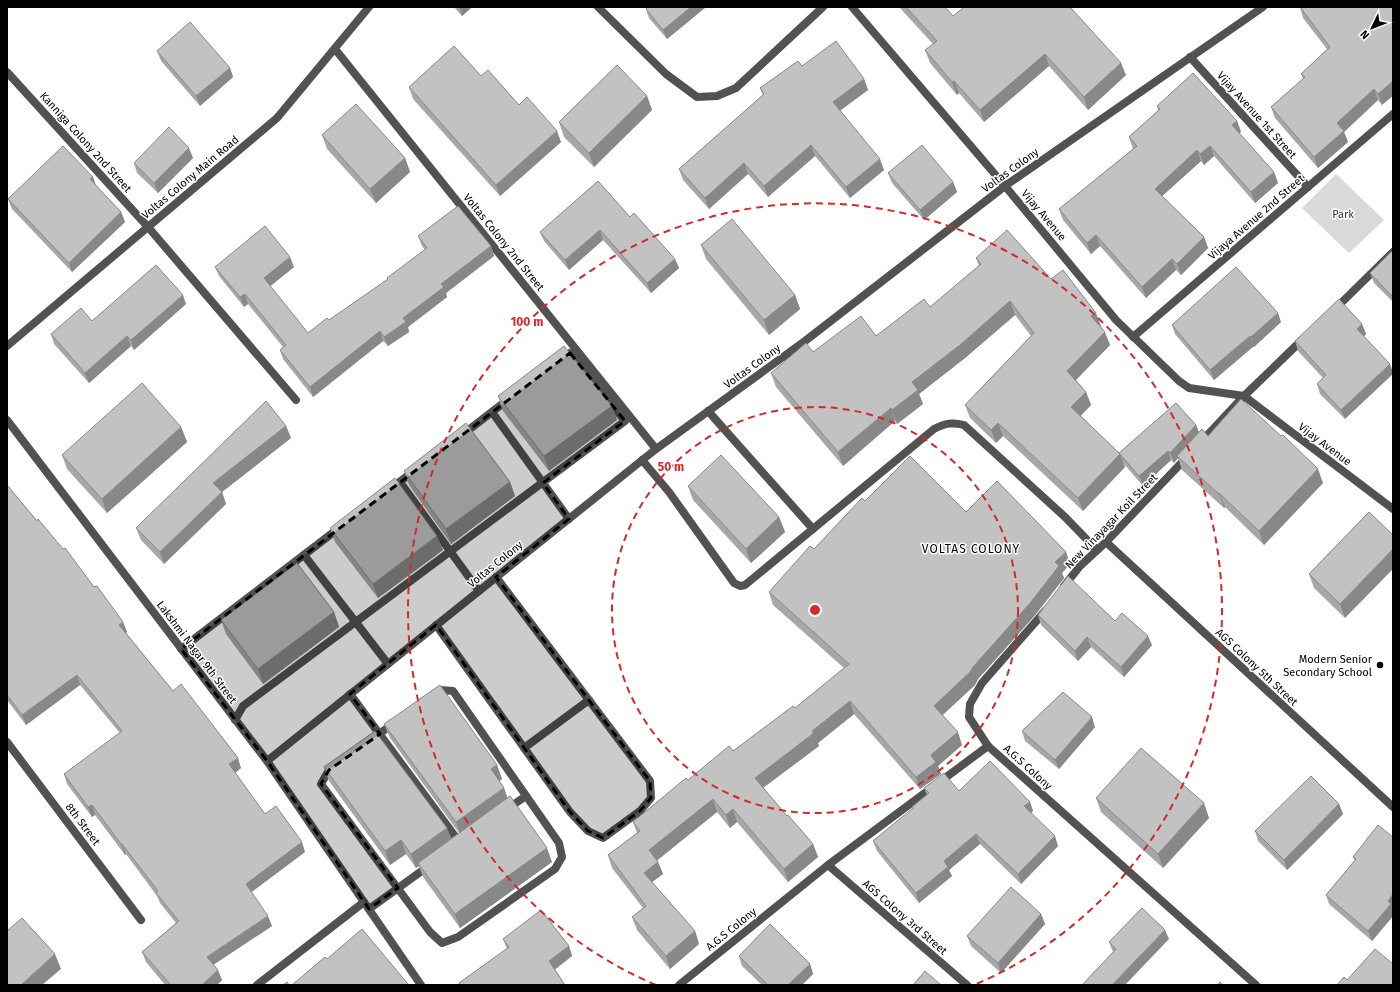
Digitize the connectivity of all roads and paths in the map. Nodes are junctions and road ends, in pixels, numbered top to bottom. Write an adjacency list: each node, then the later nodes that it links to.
1 (369, 7): 6 (street, Voltas Colony Main Road)
2 (598, 7): 3 (street)
3 (823, 7)
4 (852, 7): 10 (street, Vijay Avenue)
5 (1263, 7): 7 (street, Voltas Colony)
6 (335, 49): 12 (street, Voltas Colony Main Road); 26 (street, Voltas Colony 2nd Street)
7 (1190, 57): 10 (street, Voltas Colony); 11 (street, Vijay Avenue 1st Street)
8 (7, 72): 12 (street, Kanniga Colony 2nd Street)
9 (1393, 114): 11 (street, Vijaya Avenue 2nd Street)
10 (1005, 186): 16 (street, Vijay Avenue); 23 (street, Voltas Colony)
11 (1308, 188): 16 (street, Vijaya Avenue 2nd Street)
12 (148, 227): 17 (street, Voltas Colony Main Road); 21 (street)
13 (1393, 252): 14 (street)
14 (1330, 313)
15 (1307, 335): 20 (street)
16 (1133, 337): 20 (street, Vijay Avenue)
17 (7, 346)
18 (552, 366): 30 (street)
19 (516, 394): 22 (street)
20 (1244, 396): 32 (street, Vijay Avenue); 36 (street, New Vinayagar Koil Street)
21 (296, 400)
22 (492, 412): 25 (street); 30 (street)
23 (708, 412): 26 (street, Voltas Colony); 35 (street)
24 (7, 420): 44 (street, Lakshmi Nagar 9th Street)
25 (455, 440)
26 (656, 449): 27 (street, Voltas Colony)
27 (642, 460): 33 (street, Voltas Colony); 35 (street)
28 (418, 468): 29 (street)
29 (400, 482): 31 (street); 38 (street)
30 (543, 483): 33 (street); 38 (street)
31 (382, 496)
32 (1393, 509)
33 (569, 519): 40 (street, Voltas Colony)
34 (346, 523): 39 (street)
35 (813, 529): 37 (street)
36 (1106, 542): 37 (street, New Vinayagar Koil Street); 55 (street, AGS Colony 5th Street)
37 (1097, 550): 51 (street, New Vinayagar Koil Street)
38 (450, 551): 41 (street); 42 (street)
39 (304, 555): 42 (street); 44 (street)
40 (496, 577): 41 (street, Voltas Colony); 47 (street)
41 (479, 591): 43 (street, Voltas Colony)
42 (355, 622): 45 (street); 48 (street)
43 (436, 626): 45 (street, Voltas Colony); 52 (street)
44 (181, 649): 48 (street, Lakshmi Nagar 9th Street)
45 (388, 664): 46 (street, Voltas Colony)
46 (350, 694): 49 (street); 53 (street, Voltas Colony)
47 (589, 700): 52 (street); 52 (street)
48 (235, 720): 53 (street, Lakshmi Nagar 9th Street)
49 (380, 734): 54 (street); 57 (street); 60 (street)
50 (7, 742): 62 (street, 8th Street)
51 (988, 746): 59 (street, A.G.S Colony); 67 (street, A.G.S Colony)
52 (524, 748)
53 (266, 761): 61 (street, Lakshmi Nagar 9th Street)
54 (526, 796): 56 (street); 60 (street)
55 (1393, 807)
56 (502, 813)
57 (460, 843)
58 (436, 861): 60 (street)
59 (828, 865): 65 (street, A.G.S Colony); 66 (street, AGS Colony 3rd Street)
60 (398, 888): 61 (street)
61 (366, 906): 63 (street); 64 (street, Lakshmi Nagar 9th Street)
62 (141, 920)
63 (257, 985)
64 (421, 985)
65 (679, 985)
66 (968, 985)
67 (1256, 985)

